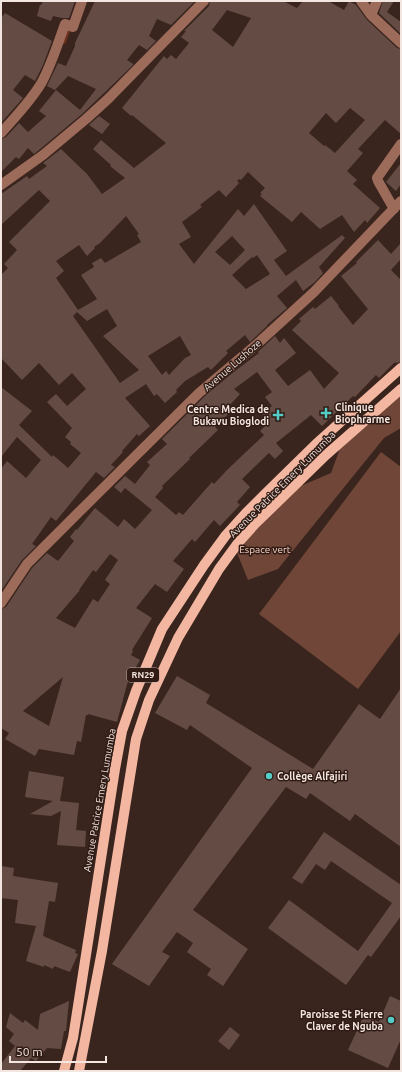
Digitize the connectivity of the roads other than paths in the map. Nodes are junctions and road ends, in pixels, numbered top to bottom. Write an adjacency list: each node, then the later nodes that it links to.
1 (82, 1): 7 (street)
2 (204, 1): 9 (street)
3 (361, 1): 5 (street)
4 (377, 1): 5 (street)
5 (371, 15): 6 (street)
6 (401, 43)
7 (1, 133)
8 (401, 144): 11 (street)
9 (1, 184)
10 (401, 201): 11 (street, Avenue Lushoze)
11 (394, 209): 14 (street, Avenue Lushoze)
12 (401, 368): 15 (main road, Avenue Patrice Emery Lumumba / RN29)
13 (401, 390): 16 (main road, Avenue Patrice Emery Lumumba / RN29)
14 (1, 603)
15 (162, 629): 16 (main road); 17 (main road, Avenue Patrice Emery Lumumba / RN29)
16 (178, 638): 18 (main road, Avenue Patrice Emery Lumumba / RN29)
17 (64, 1071)
18 (79, 1071)

